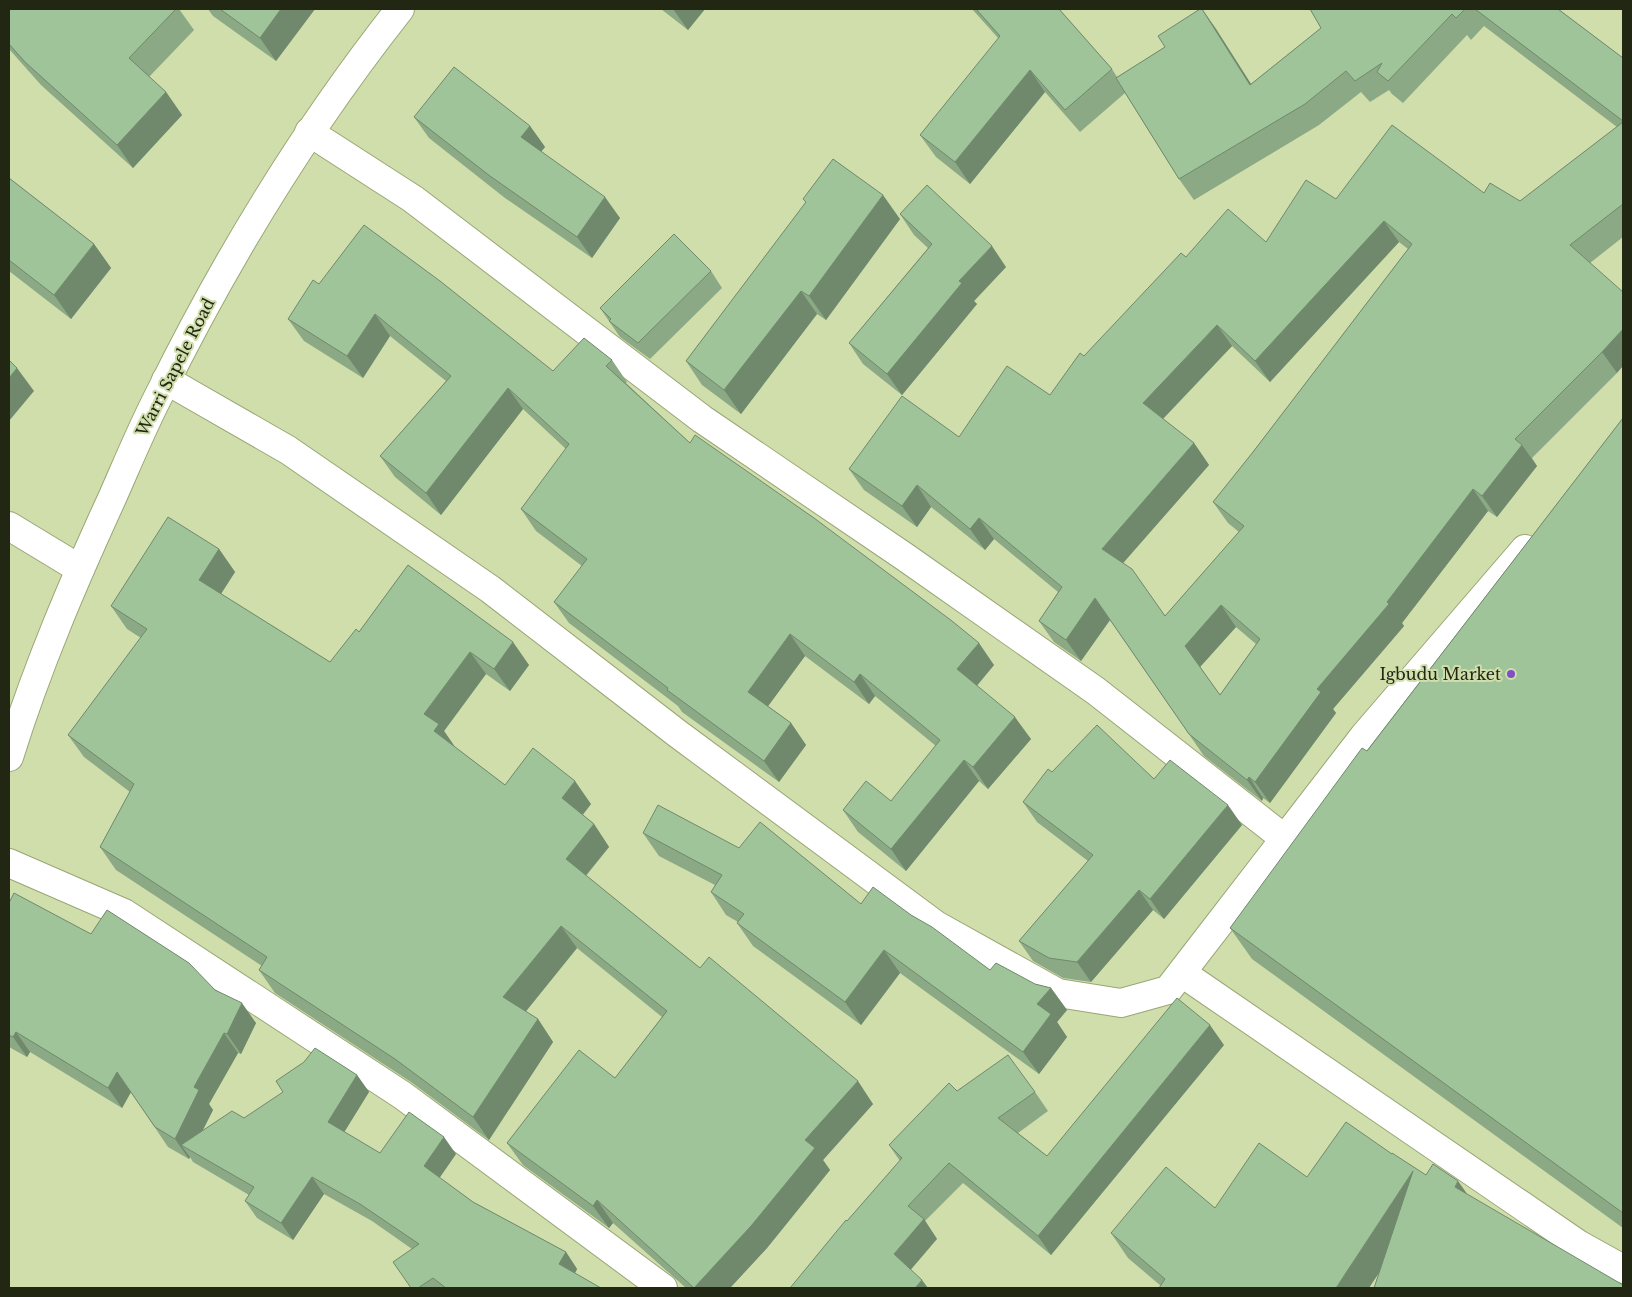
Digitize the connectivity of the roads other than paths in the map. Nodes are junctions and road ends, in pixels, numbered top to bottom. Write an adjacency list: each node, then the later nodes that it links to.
1 (400, 9): 2 (main road, Warri Sapele Road)
2 (309, 132): 3 (main road, Warri Sapele Road); 8 (main road)
3 (166, 380): 6 (main road, Warri Sapele Road); 10 (main road)
4 (9, 526): 6 (main road)
5 (1538, 534): 8 (main road)
6 (80, 569): 7 (main road, Warri Sapele Road)
7 (9, 757)
8 (1285, 839): 10 (main road)
9 (9, 863): 12 (main road)
10 (1182, 973): 11 (main road)
11 (1623, 1269)
12 (663, 1288)

